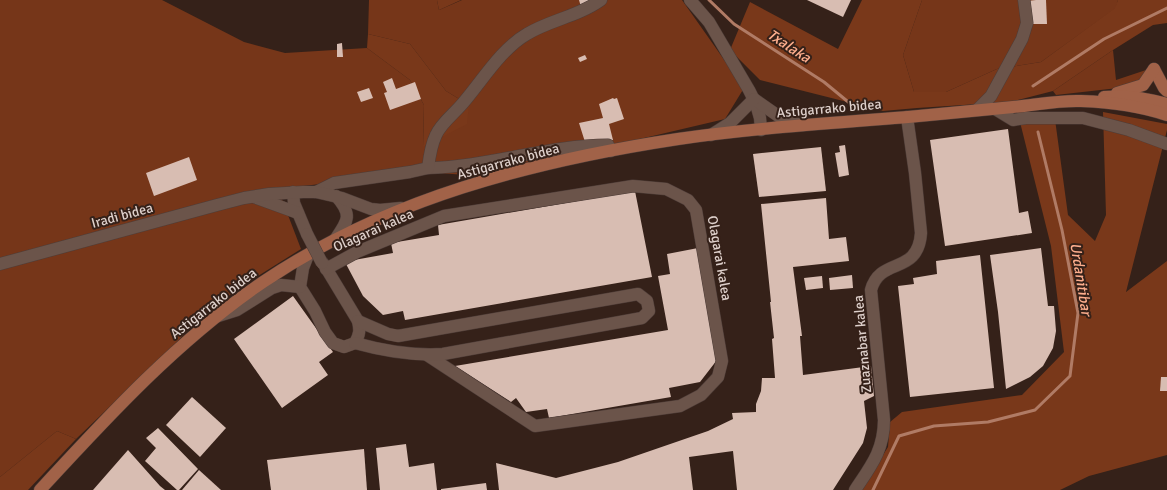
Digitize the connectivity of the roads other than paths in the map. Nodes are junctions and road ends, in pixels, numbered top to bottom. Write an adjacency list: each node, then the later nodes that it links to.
1 (601, 0): 18 (street)
2 (690, 0): 5 (street)
3 (1024, 0): 9 (street)
4 (1167, 91): 6 (main road)
5 (754, 99): 13 (street); 14 (street); 15 (street)
6 (1108, 100): 7 (main road, Astigarrako bidea); 10 (main road, Astigarrako bidea); 10 (main road, Astigarrako bidea)
7 (1065, 102): 8 (main road, Astigarrako bidea); 12 (street)
8 (995, 109): 9 (main road, Astigarrako bidea); 12 (street)
9 (977, 110): 11 (main road, Astigarrako bidea)
10 (1165, 111)
11 (907, 117): 13 (main road, Astigarrako bidea); 36 (street, Zuaznabar kalea)
12 (1067, 118): 16 (street)
13 (804, 126): 14 (main road, Astigarrako bidea)
14 (761, 130): 15 (main road, Astigarrako bidea)
15 (711, 135): 17 (main road, Astigarrako bidea)
16 (1167, 144)
17 (611, 151): 18 (street); 23 (main road, Astigarrako bidea)
18 (428, 168): 20 (street)
19 (292, 192): 20 (street, Iradi bidea); 22 (street, Iradi bidea); 24 (street)
20 (316, 192): 21 (street, Iradi bidea)
21 (336, 196): 23 (street, Iradi bidea); 25 (street)
22 (252, 197): 24 (street); 27 (street, Iradi bidea)
23 (406, 208): 25 (main road, Astigarrako bidea)
24 (298, 213): 28 (street, bridge)
25 (334, 241): 26 (main road, Astigarrako bidea)
26 (308, 255): 29 (street); 30 (main road, Astigarrako bidea)
27 (0, 264)
28 (324, 266): 31 (street); 34 (street, Olagarai kalea)
29 (300, 288): 30 (street); 33 (street, Olagarai kalea)
30 (217, 316): 35 (main road, Astigarrako bidea)
31 (358, 321): 32 (street, Olagarai kalea); 33 (street)
32 (417, 333): 34 (street); 34 (street, Olagarai kalea)
33 (355, 343): 34 (street, Olagarai kalea)
34 (424, 354)
35 (40, 490)
36 (855, 490)

